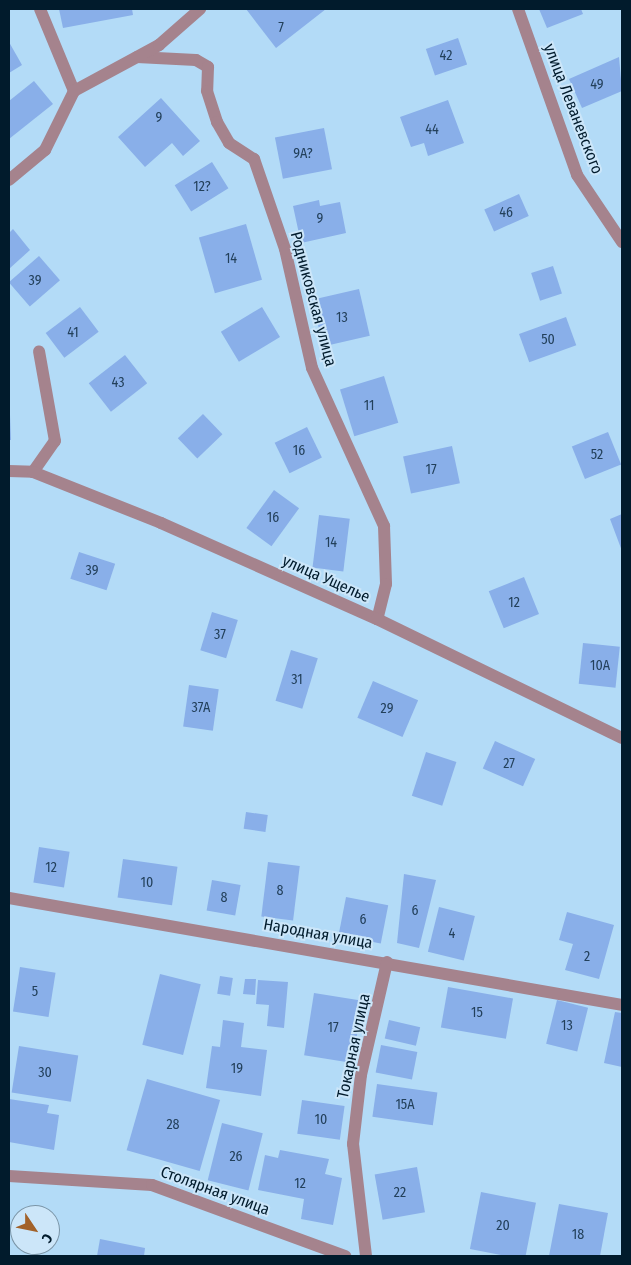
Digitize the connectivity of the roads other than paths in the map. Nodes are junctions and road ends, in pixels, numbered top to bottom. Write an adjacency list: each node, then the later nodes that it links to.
1 (40, 9): 5 (street)
2 (200, 9): 4 (street)
3 (518, 9): 7 (street, улица Леваневского)
4 (137, 57): 5 (street); 11 (street, Родниковская улица)
5 (74, 91): 6 (street)
6 (9, 180)
7 (622, 242)
8 (39, 351): 10 (street)
9 (9, 470): 10 (street, улица Ущелье)
10 (33, 472): 11 (street, улица Ущелье)
11 (377, 619): 12 (street, улица Ущелье)
12 (622, 738)
13 (9, 898): 14 (street, Народная улица)
14 (387, 962): 15 (street, Народная улица); 18 (street, Токарная улица)
15 (622, 1005)
16 (9, 1176): 17 (street, Столярная улица)
17 (345, 1256)
18 (366, 1256)

